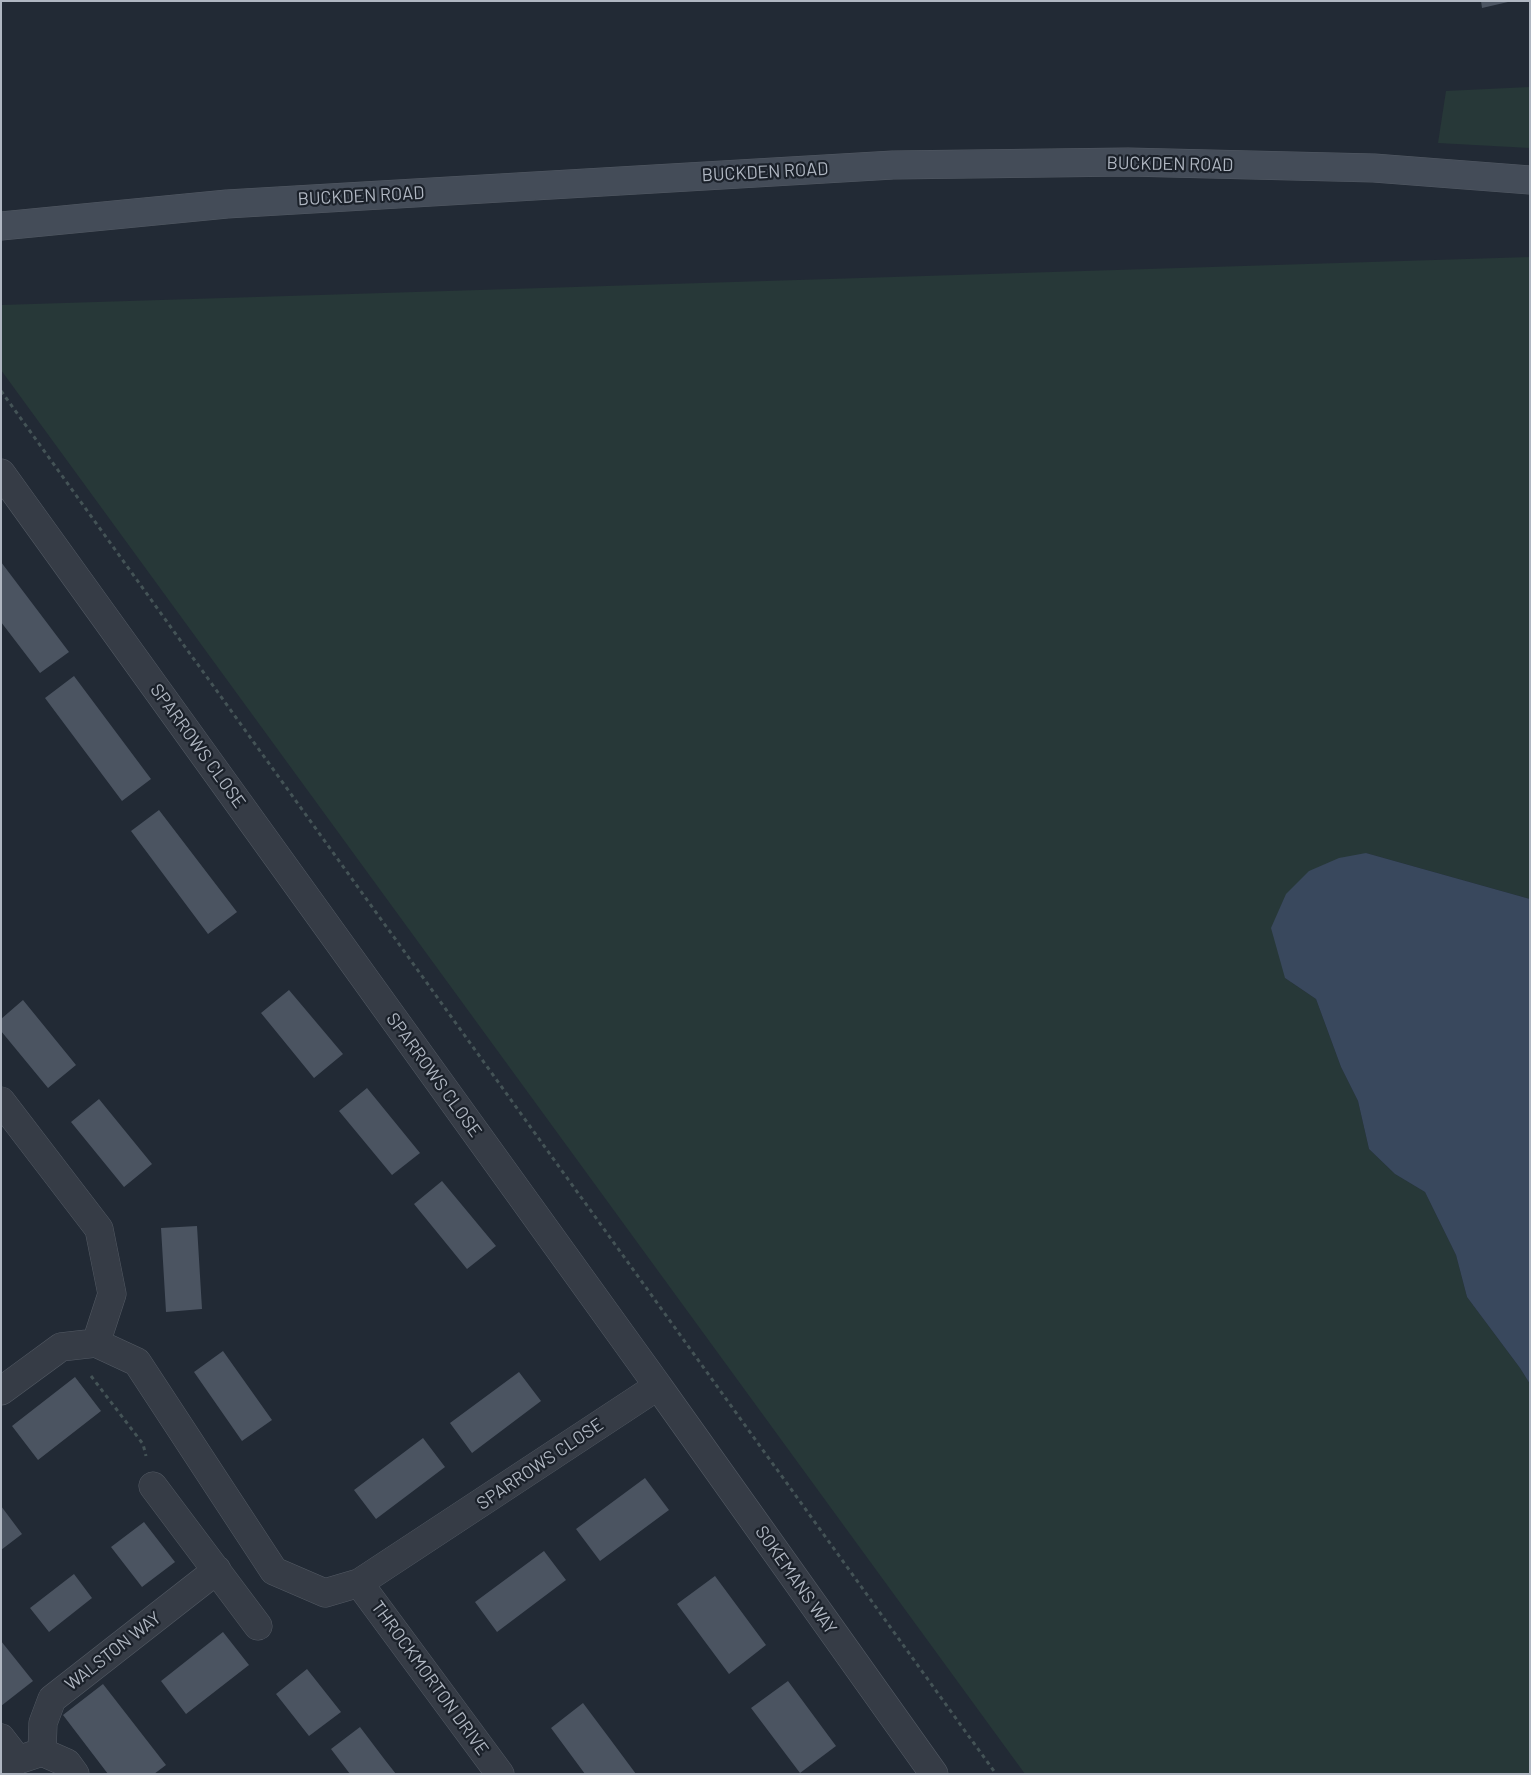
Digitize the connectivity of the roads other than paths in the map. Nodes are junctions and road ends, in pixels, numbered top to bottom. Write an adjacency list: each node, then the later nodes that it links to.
1 (1530, 180): 2 (main road, BUCKDEN ROAD)
2 (1, 226)
3 (1, 473): 6 (street, SPARROWS CLOSE)
4 (1, 1102): 5 (street)
5 (96, 1342): 7 (street); 10 (street, SPARROWS CLOSE)
6 (658, 1386): 10 (street, SPARROWS CLOSE); 16 (street, SOKEMANS WAY)
7 (1, 1391)
8 (153, 1486): 9 (street)
9 (217, 1570): 11 (street); 13 (street, WALSTON WAY)
10 (359, 1583): 15 (street, THROCKMORTON DRIVE)
11 (258, 1626)
12 (1, 1738): 13 (street)
13 (20, 1762): 14 (street)
14 (75, 1774)
15 (500, 1774)
16 (934, 1774)

